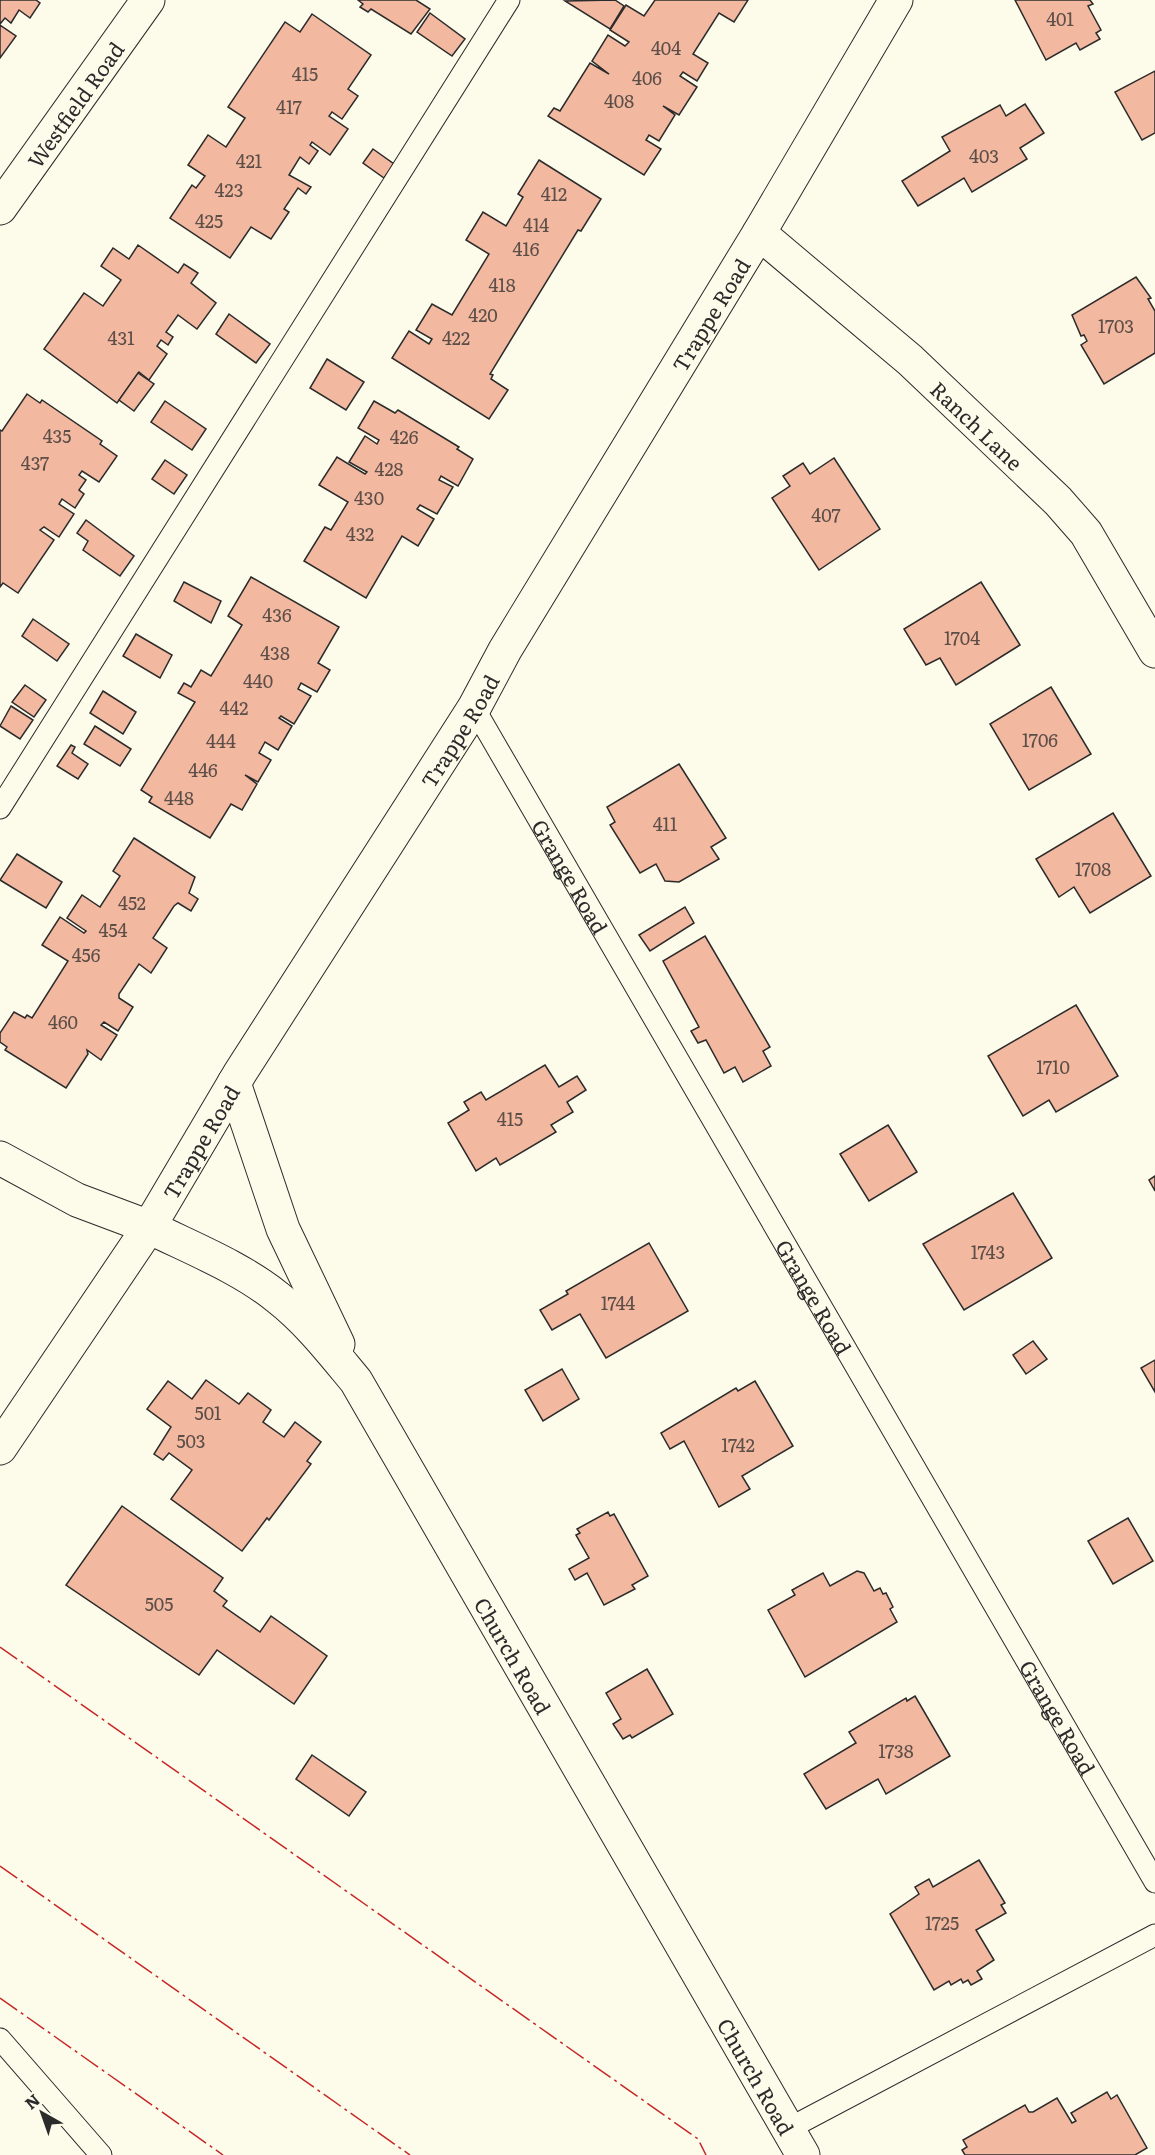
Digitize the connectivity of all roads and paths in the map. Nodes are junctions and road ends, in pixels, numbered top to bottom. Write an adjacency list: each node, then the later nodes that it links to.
1 (148, 0): 4 (street, Westfield Road)
2 (509, 0): 8 (lane)
3 (896, 0): 5 (street, Trappe Road)
4 (0, 208)
5 (759, 233): 6 (street, Ranch Lane); 7 (street, Trappe Road)
6 (1155, 651)
7 (474, 708): 9 (street, Trappe Road); 14 (lane, Grange Road)
8 (0, 808)
9 (234, 1083): 11 (street, Trappe Road); 12 (street)
10 (0, 1158): 11 (street, Church Road)
11 (149, 1227): 12 (street, Church Road); 13 (street, Trappe Road)
12 (356, 1381): 17 (street, Church Road)
13 (0, 1448)
14 (1155, 1882)
15 (1155, 1935): 17 (lane)
16 (0, 2039): 18 (lane)
17 (796, 2142)
18 (101, 2155)

